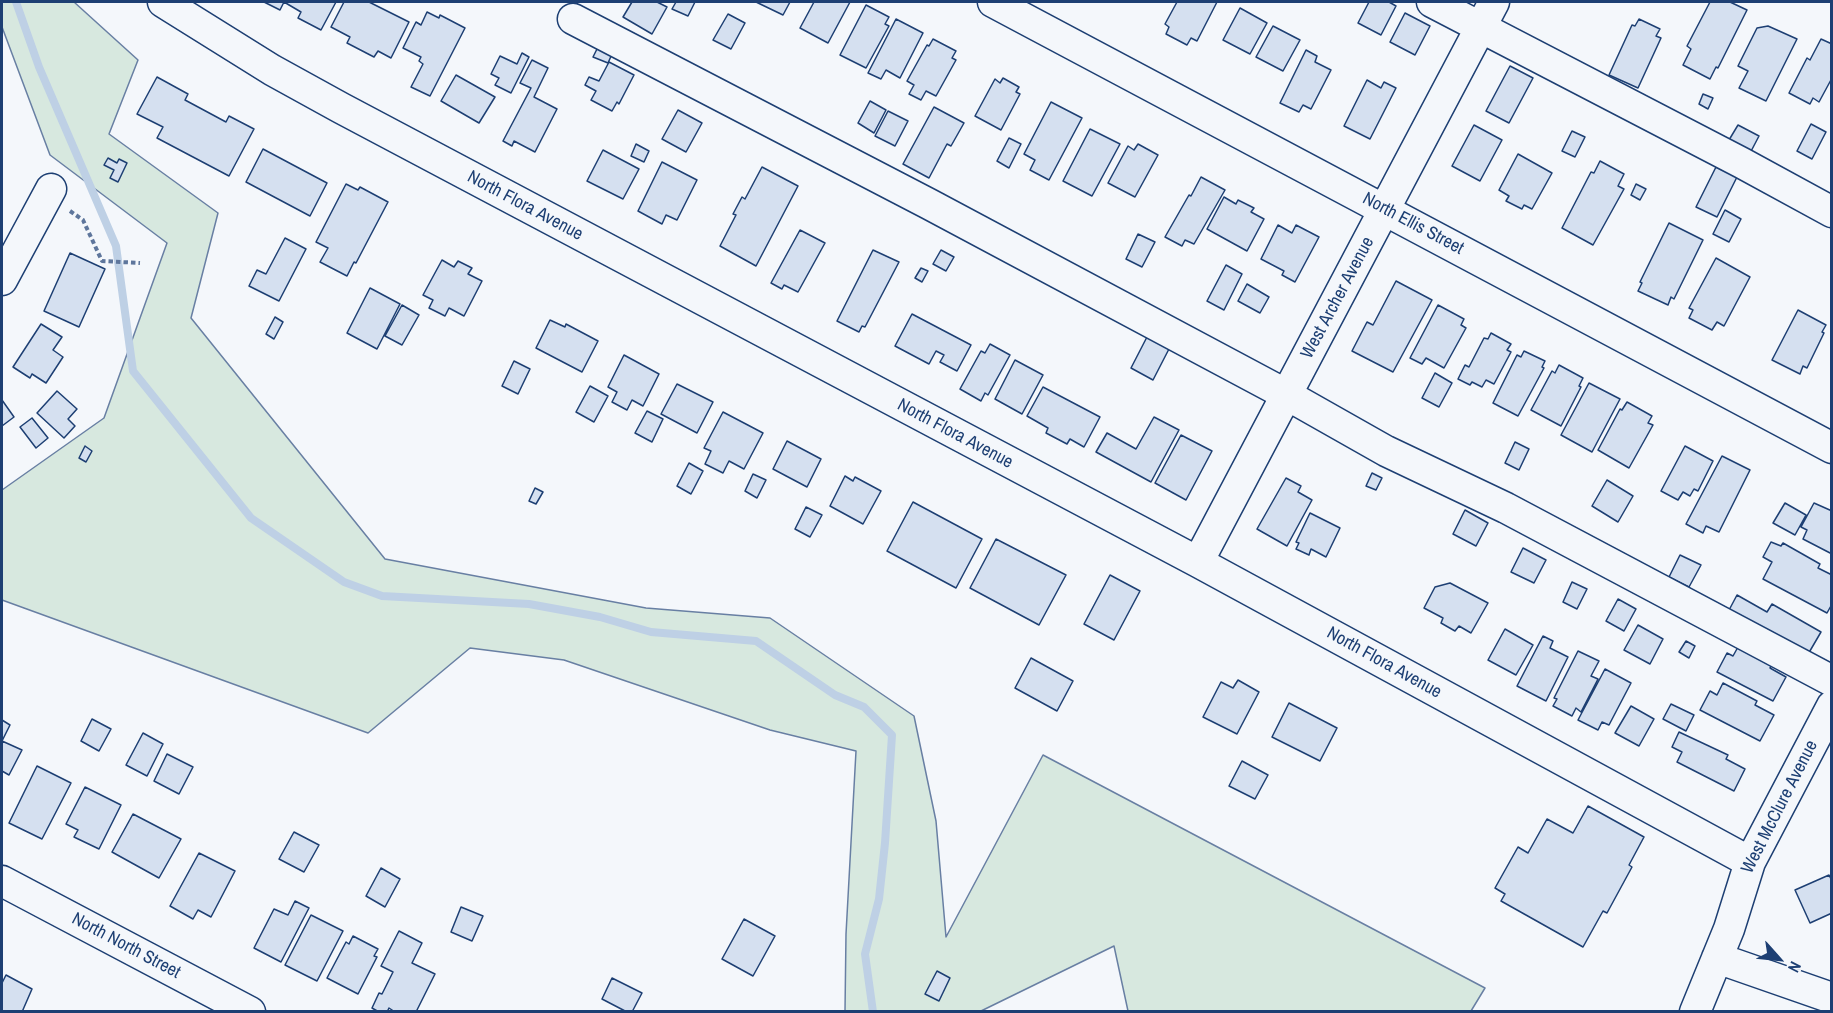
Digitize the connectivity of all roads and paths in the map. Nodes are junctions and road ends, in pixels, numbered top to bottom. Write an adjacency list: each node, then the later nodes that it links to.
1 (163, 2): 14 (street, North Flora Avenue)
2 (993, 2): 8 (street, North Ellis Street)
3 (1432, 2): 6 (street)
4 (1494, 2): 6 (street, West Archer Avenue)
5 (573, 19): 12 (street)
6 (1480, 27): 8 (street, West Archer Avenue); 9 (street)
7 (49, 192): 10 (path); 11 (street)
8 (1385, 209): 12 (street, West Archer Avenue); 13 (street, North Ellis Street)
9 (1832, 212)
10 (138, 263)
11 (2, 280)
12 (1287, 395): 14 (street, West Archer Avenue); 15 (street)
13 (1832, 448)
14 (1198, 562): 17 (street, North Flora Avenue)
15 (1832, 681)
16 (1830, 711): 17 (street, West McClure Avenue)
17 (1749, 862): 19 (street, West McClure Avenue)
18 (2, 881): 21 (street, North North Street)
19 (1717, 958): 20 (street); 22 (street, West McClure Avenue)
20 (1832, 998)
21 (250, 1011)
22 (1695, 1011)

